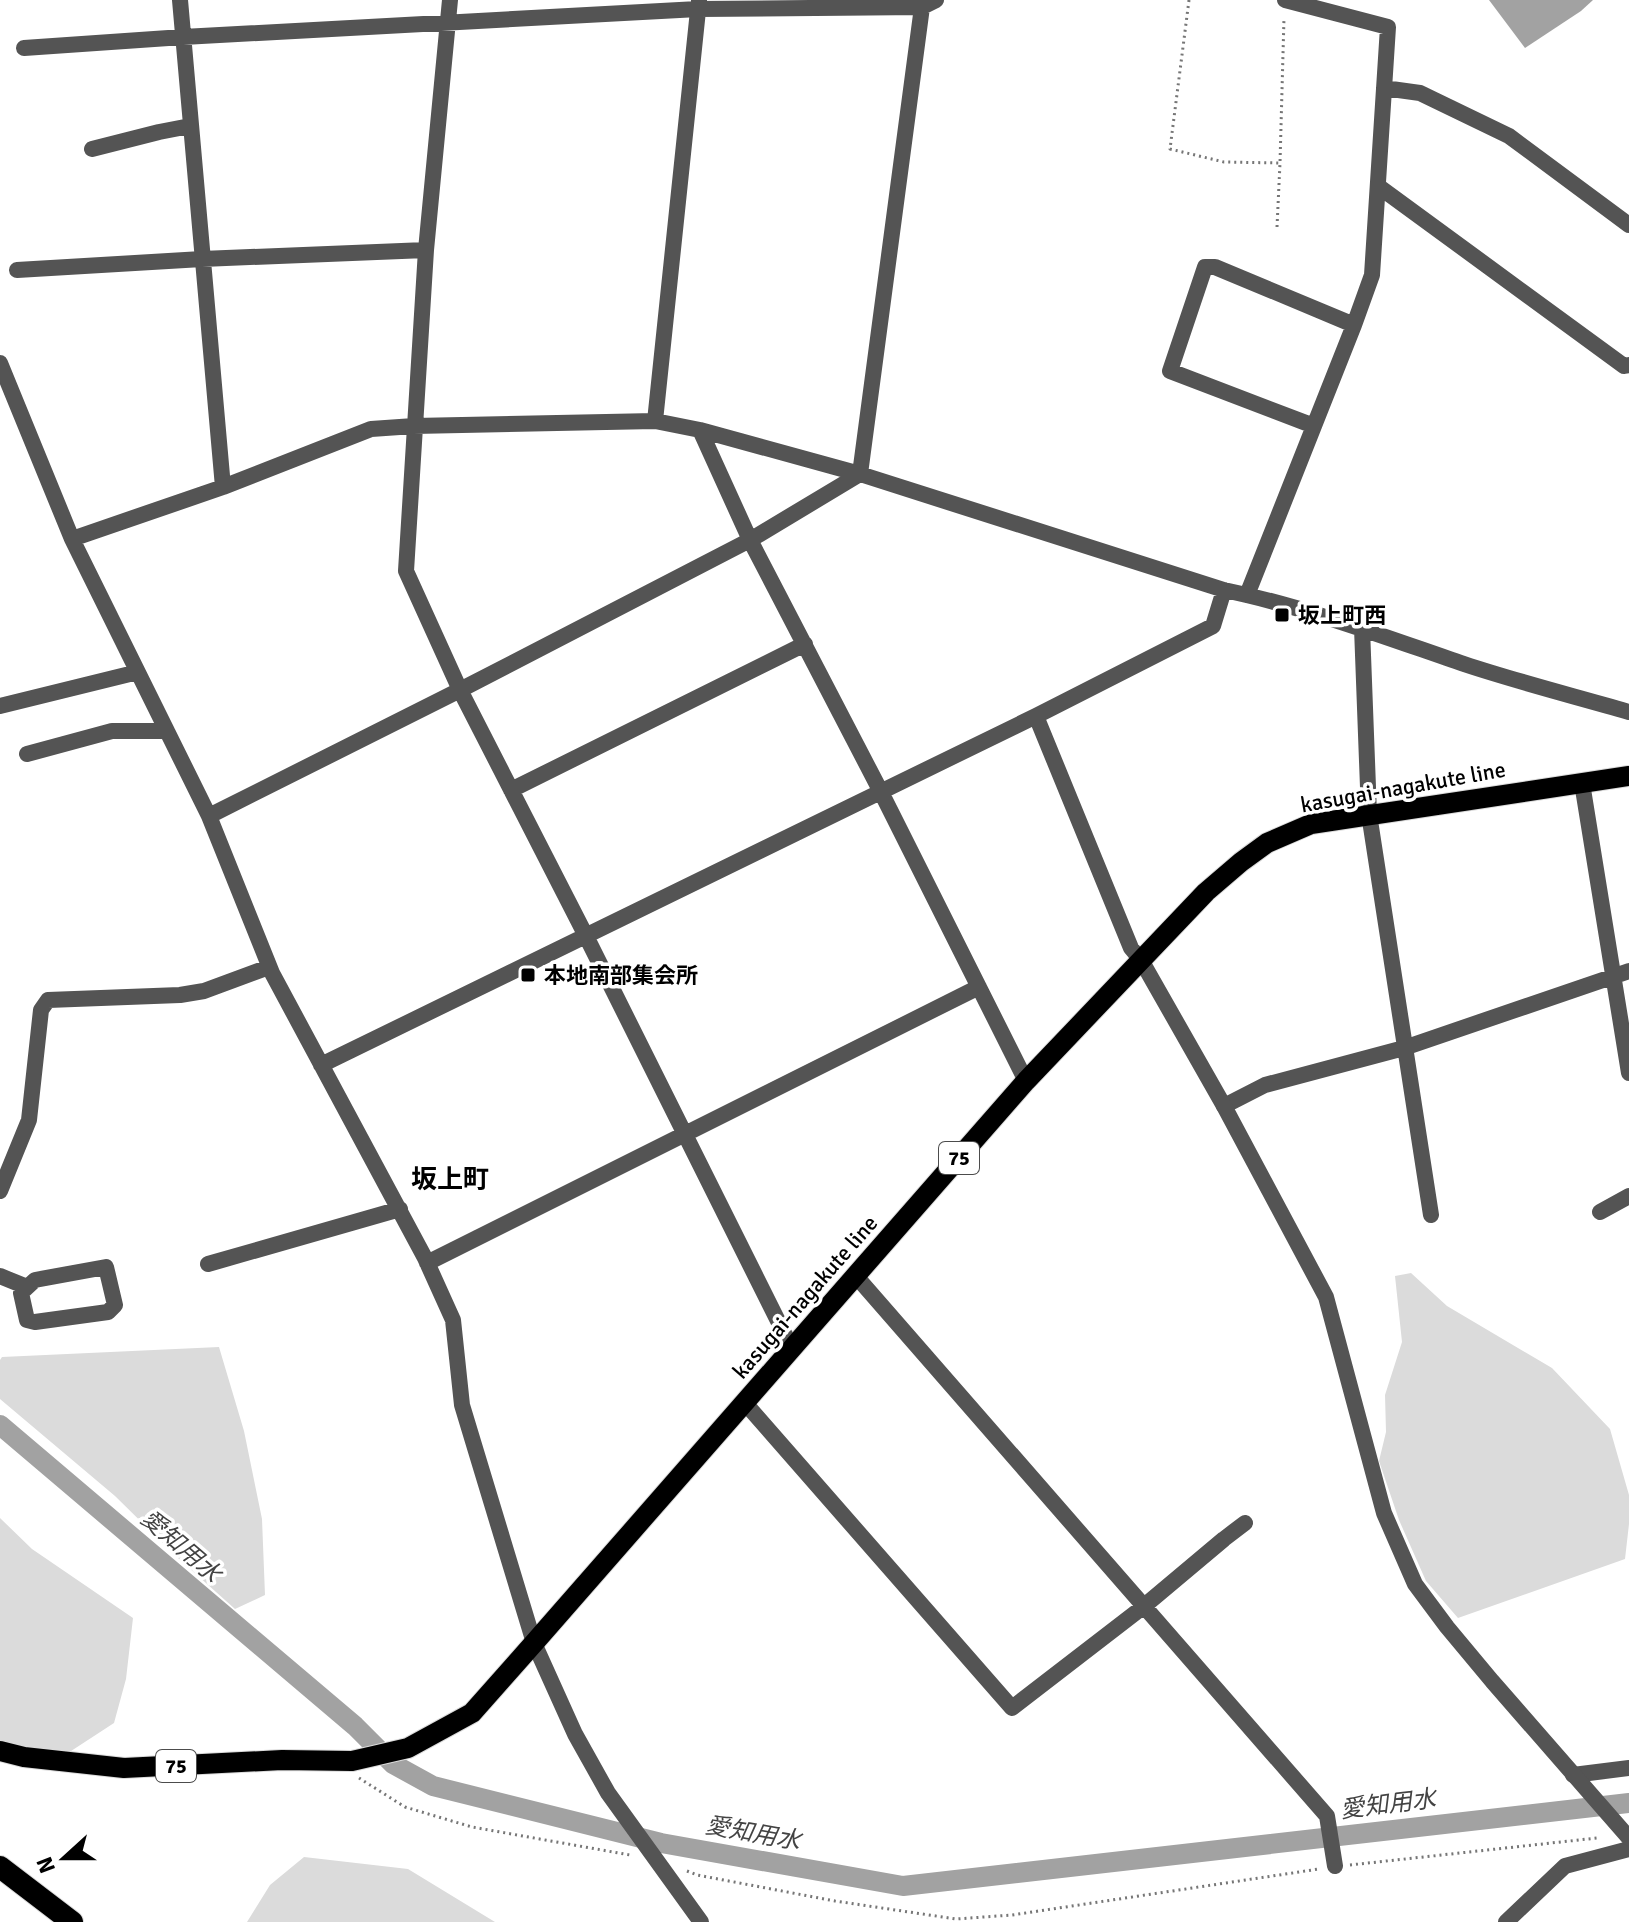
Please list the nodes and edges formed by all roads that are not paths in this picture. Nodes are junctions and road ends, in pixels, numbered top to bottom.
1 (180, 0) edge
2 (450, 0) edge
3 (929, 4) edge
4 (698, 5) edge
5 (1284, 7) edge
6 (446, 24) junction
7 (183, 37) junction
8 (24, 48) dead end
9 (1384, 88) junction
10 (190, 126) junction
11 (92, 149) dead end
12 (1378, 186) junction
13 (1629, 225) edge
14 (426, 250) junction
15 (202, 259) junction
16 (17, 270) dead end
17 (1354, 325) junction
18 (0, 363) edge
19 (1629, 365) edge
20 (655, 421) junction
21 (414, 426) junction
22 (1314, 426) junction
23 (700, 430) junction
24 (860, 474) junction
25 (223, 487) junction
26 (72, 539) junction
27 (750, 540) junction
28 (1224, 590) junction
29 (1247, 595) junction
30 (1362, 628) junction
31 (805, 644) junction
32 (138, 672) junction
33 (460, 690) junction
34 (0, 706) edge
35 (1629, 712) edge
36 (1036, 716) junction
37 (167, 731) junction
38 (27, 754) dead end
39 (1629, 776) edge
40 (1582, 783) junction
41 (511, 790) junction
42 (881, 792) junction
43 (1369, 814) junction
44 (209, 816) junction
45 (586, 936) junction
46 (1141, 960) junction
47 (269, 967) junction
48 (1621, 974) edge
49 (979, 987) junction
50 (1404, 1048) junction
51 (321, 1065) junction
52 (1629, 1073) edge
53 (1026, 1081) junction
54 (1224, 1106) junction
55 (685, 1136) junction
56 (0, 1191) edge
57 (1629, 1196) edge
58 (400, 1209) junction
59 (1600, 1212) dead end
60 (1431, 1215) dead end
61 (427, 1263) junction
62 (208, 1264) dead end
63 (855, 1275) junction
64 (0, 1276) edge
65 (27, 1287) junction
66 (792, 1349) junction
67 (745, 1403) junction
68 (1245, 1523) dead end
69 (1143, 1607) junction
70 (534, 1643) junction
71 (0, 1751) edge
72 (1629, 1768) edge
73 (1578, 1781) junction
74 (1625, 1837) edge
75 (1335, 1866) road end
76 (0, 1867) edge
77 (72, 1922) edge
78 (701, 1922) edge
79 (1506, 1922) edge

1 - 7 street
2 - 6 street
3 - 4 street
3 - 24 street
4 - 6 street
4 - 20 street
5 - 9 street
6 - 7 street
6 - 14 street
7 - 8 street
7 - 10 street
9 - 12 street
9 - 13 street
10 - 11 street
10 - 15 street
12 - 17 street
12 - 19 street
14 - 15 street
14 - 21 street
15 - 16 street
15 - 25 street
17 - 22 street
17 - 22 street
18 - 26 street
20 - 21 street
20 - 23 street
21 - 25 street
21 - 33 street
22 - 29 street
23 - 24 street
23 - 27 street
24 - 27 street
24 - 28 street
25 - 26 street
26 - 32 street
27 - 31 street
27 - 33 street
28 - 29 street
28 - 36 street
29 - 30 street
30 - 35 street
30 - 43 street
31 - 41 street
31 - 42 street
32 - 34 street
32 - 37 street
33 - 41 street
33 - 44 street
36 - 42 street
36 - 46 street
37 - 38 street
37 - 44 street
39 - 40 main road, kasugai-nagakute line / 75
40 - 43 main road, kasugai-nagakute line / 75
40 - 48 street
41 - 45 street
42 - 45 street
42 - 49 street
43 - 46 main road, kasugai-nagakute line / 75
43 - 50 street
44 - 47 street
45 - 51 street
45 - 55 street
46 - 53 main road, kasugai-nagakute line / 75
46 - 54 street
47 - 51 street
47 - 56 street
48 - 50 street
48 - 52 street
49 - 53 street
49 - 55 street
50 - 54 street
50 - 60 street
51 - 58 street
53 - 63 main road, kasugai-nagakute line / 75
54 - 73 street
55 - 61 street
55 - 66 street
57 - 59 street
58 - 61 street
58 - 62 street
61 - 70 street
63 - 66 main road, kasugai-nagakute line / 75
63 - 69 street
64 - 65 street
65 - 65 street
66 - 67 main road, kasugai-nagakute line / 75
67 - 69 street
67 - 70 main road, kasugai-nagakute line / 75
68 - 69 street
69 - 75 street
70 - 71 main road, kasugai-nagakute line / 75
70 - 78 street
72 - 73 street
73 - 74 street
74 - 79 street
76 - 77 highway

